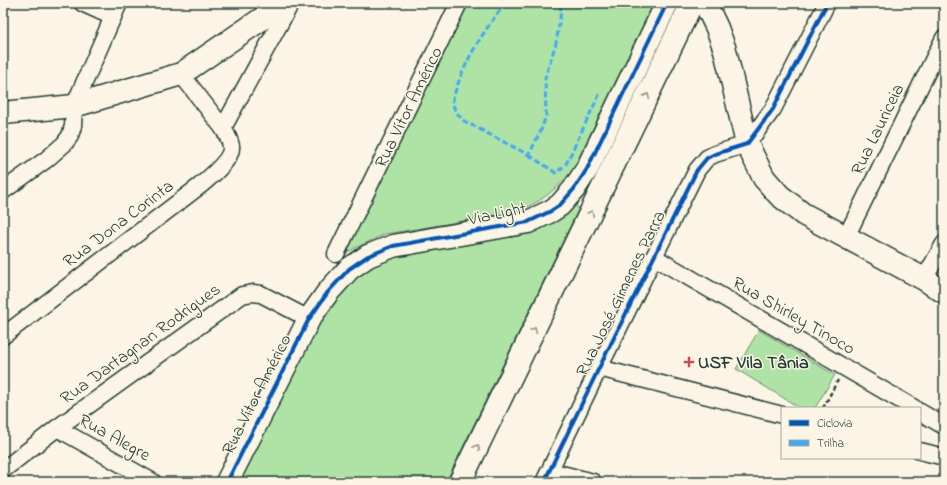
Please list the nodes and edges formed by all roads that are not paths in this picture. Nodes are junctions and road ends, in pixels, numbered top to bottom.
1 (82, 3) edge
2 (285, 3) edge
3 (291, 3) edge
4 (459, 3) edge
5 (667, 3) edge
6 (692, 3) edge
7 (705, 3) edge
8 (827, 3) edge
9 (116, 10) edge
10 (944, 38) edge
11 (181, 74) junction
12 (74, 106) junction
13 (3, 113) edge
14 (223, 128) junction
15 (747, 144) junction
16 (3, 191) edge
17 (846, 237) junction
18 (944, 244) edge
19 (336, 254) dead end
20 (654, 257) junction
21 (924, 279) junction
22 (944, 292) edge
23 (310, 319) junction
24 (3, 336) edge
25 (599, 368) junction
26 (912, 407) edge
27 (921, 413) edge
28 (781, 415) edge
29 (944, 426) edge
30 (56, 428) junction
31 (921, 451) edge
32 (944, 457) edge
33 (3, 470) edge
34 (547, 477) edge
35 (153, 482) edge
36 (227, 482) edge
37 (460, 482) edge
38 (593, 482) edge

1 - 9 street
2 - 11 street
3 - 14 street
4 - 19 street, Rua Vítor Américo
5 - 23 street, Via Light
37 -> 6 street
7 - 15 street
8 - 15 street
9 - 12 street
10 - 17 street, Rua Lauriceia
11 - 12 street
11 - 14 street, Rua Dona Corinta
12 - 13 street
12 - 16 street
14 - 24 street, Rua Dona Corinta
15 - 17 street
15 - 20 street, Rua José Gimenes Parra
17 - 21 street
18 - 21 street
20 - 25 street, Rua José Gimenes Parra
20 - 26 street, Rua Shirley Tinoco
21 - 22 street
23 - 30 street, Rua Dartagnan Rodrigues
23 - 36 street, Rua Vítor Américo
25 - 28 street
25 - 34 street, Rua José Gimenes Parra
27 - 29 street
30 - 33 street, Rua Dartagnan Rodrigues
30 - 35 street, Rua Alegre
31 - 32 street
34 - 38 street

